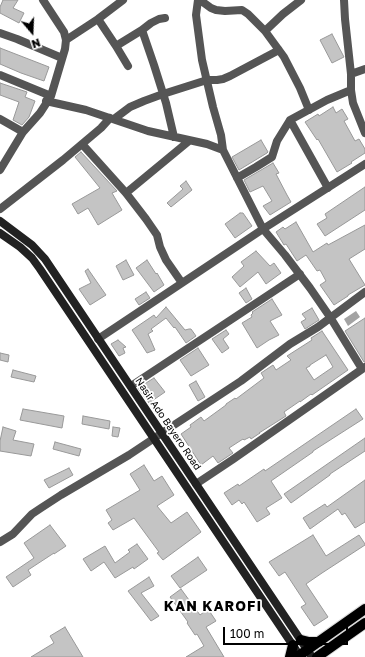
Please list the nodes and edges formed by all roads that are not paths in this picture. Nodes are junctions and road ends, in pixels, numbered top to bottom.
1 (43, 0) edge
2 (123, 0) edge
3 (199, 0) edge
4 (301, 0) edge
5 (344, 0) edge
6 (164, 18) dead end
7 (98, 19) junction
8 (142, 30) junction
9 (265, 31) junction
10 (0, 33) edge
11 (66, 40) junction
12 (116, 46) junction
13 (279, 50) junction
14 (62, 58) junction
15 (128, 66) dead end
16 (365, 69) edge
17 (351, 74) junction
18 (0, 75) edge
19 (206, 80) junction
20 (351, 90) junction
21 (163, 94) junction
22 (49, 98) junction
23 (309, 110) junction
24 (0, 119) edge
25 (112, 119) junction
26 (290, 120) junction
27 (23, 132) junction
28 (365, 133) edge
29 (174, 137) junction
30 (189, 141) junction
31 (82, 144) junction
32 (223, 150) junction
33 (365, 164) edge
34 (0, 170) edge
35 (237, 178) junction
36 (328, 188) junction
37 (126, 193) junction
38 (0, 209) edge
39 (0, 221) edge
40 (263, 229) junction
41 (0, 232) edge
42 (300, 274) junction
43 (182, 283) junction
44 (365, 292) edge
45 (330, 317) junction
46 (98, 339) junction
47 (363, 368) edge
48 (131, 386) junction
49 (162, 433) junction
50 (154, 438) junction
51 (196, 484) junction
52 (0, 542) edge
53 (365, 609) edge
54 (365, 622) edge
55 (319, 642) junction
56 (297, 643) junction
57 (301, 656) edge
58 (317, 657) edge

1 - 11 street
2 - 7 street
3 - 9 street
3 - 19 street
4 - 9 street
5 - 17 street
6 - 8 street
7 - 11 street
7 - 12 street
8 - 12 street
8 - 21 street
9 - 13 street
10 - 14 street
11 - 14 street
12 - 15 street
13 - 19 street
13 - 23 street
14 - 22 street
16 - 17 street
17 - 20 street
18 - 22 street
19 - 21 street
19 - 32 street
20 - 23 street
20 - 28 street
21 - 25 street
21 - 29 street
22 - 25 street
22 - 27 street
23 - 26 street
24 - 27 street
25 - 29 street
25 - 31 street
26 - 35 street
26 - 36 street
27 - 34 street
29 - 30 street
30 - 32 street
30 - 37 street
31 - 37 street
31 - 38 street
32 - 35 street
33 - 36 street
35 - 40 street
36 - 40 street
37 - 43 street
39 - 46 street, Nasir Ado Bayero Road
40 - 42 street
40 - 43 street
41 - 50 street
42 - 45 street
42 - 48 street
43 - 46 street
44 - 45 street
45 - 47 street
45 - 49 street
46 - 48 street, Nasir Ado Bayero Road
47 - 51 street
48 - 49 street, Nasir Ado Bayero Road
49 - 50 street
49 - 51 street, Nasir Ado Bayero Road
50 - 52 street
50 - 56 street
51 - 56 street, Nasir Ado Bayero Road
53 - 55 main road
54 - 58 main road
55 - 56 main road
55 - 57 main road
56 - 57 main road
56 - 57 street, Nasir Ado Bayero Road

